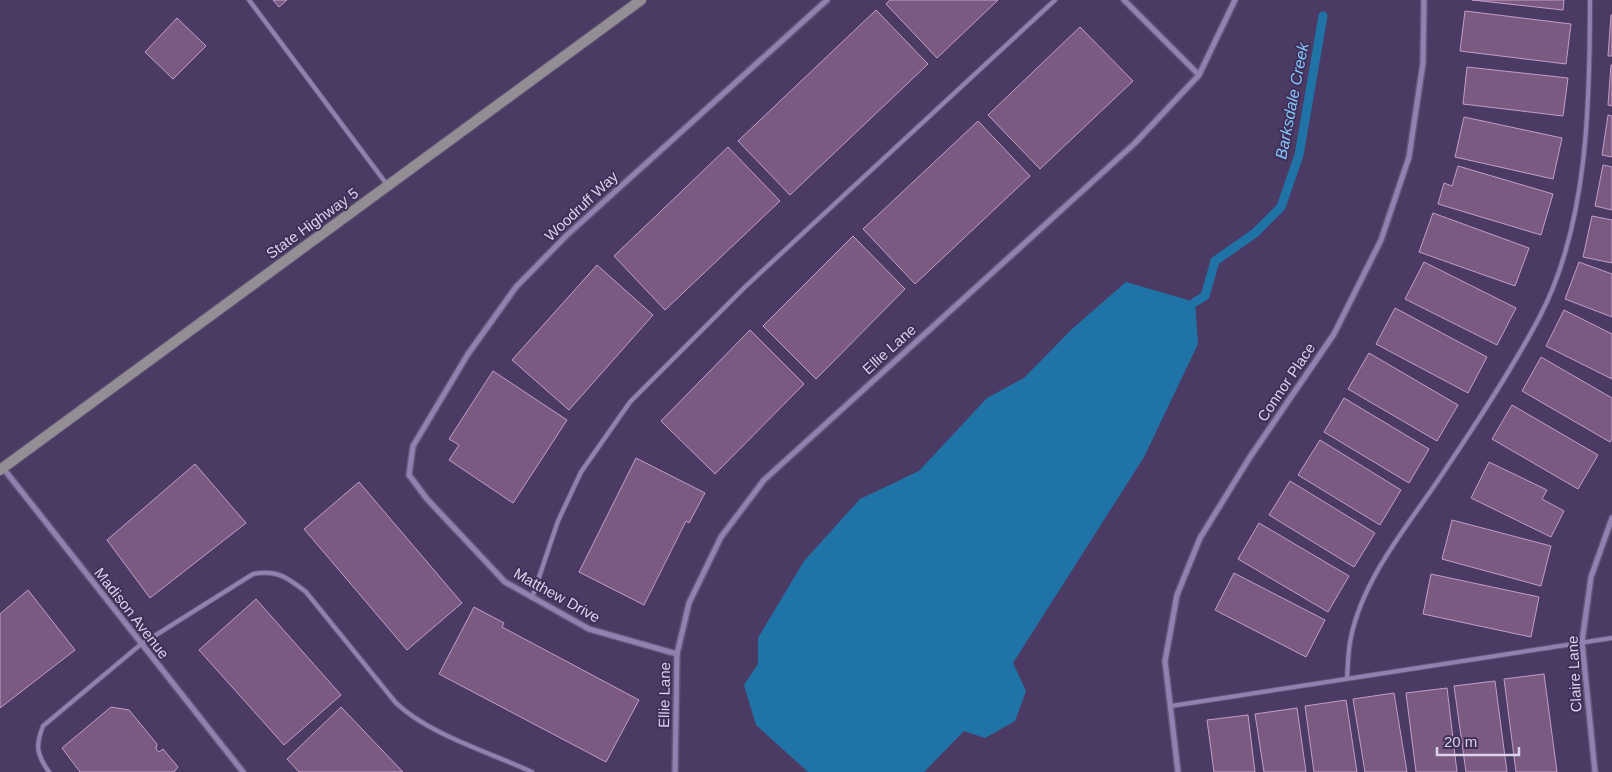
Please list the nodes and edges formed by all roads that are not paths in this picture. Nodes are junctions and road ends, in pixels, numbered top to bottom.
1 (249, 0) edge
2 (641, 0) edge
3 (827, 0) edge
4 (1055, 0) edge
5 (1124, 0) edge
6 (1235, 0) edge
7 (1424, 0) edge
8 (1590, 0) edge
9 (1199, 75) junction
10 (388, 186) junction
11 (1, 469) edge
12 (409, 475) joint
13 (1612, 518) edge
14 (532, 598) junction
15 (1612, 638) edge
16 (1582, 642) junction
17 (140, 645) junction
18 (677, 654) junction
19 (1346, 678) junction
20 (1171, 706) junction
21 (49, 772) edge
22 (243, 772) edge
23 (532, 772) edge
24 (675, 772) edge
25 (1178, 772) edge
26 (1595, 772) edge

1 - 10 lane
2 - 10 main road, State Highway 5
3 - 12 street, Woodruff Way
4 - 14 lane
5 - 9 street
6 - 9 street, Ellie Lane
7 - 20 street, Connor Place
8 - 19 lane
9 - 18 street, Ellie Lane
10 - 11 main road, State Highway 5
11 - 17 street, Madison Avenue
12 - 14 street, Matthew Drive
13 - 16 street, Claire Lane
14 - 18 street, Matthew Drive
15 - 16 lane
16 - 19 lane
16 - 26 street, Claire Lane
17 - 21 lane
17 - 22 street, Madison Avenue
17 - 23 lane
18 - 24 street, Ellie Lane
19 - 20 lane
20 - 25 street, Connor Place

